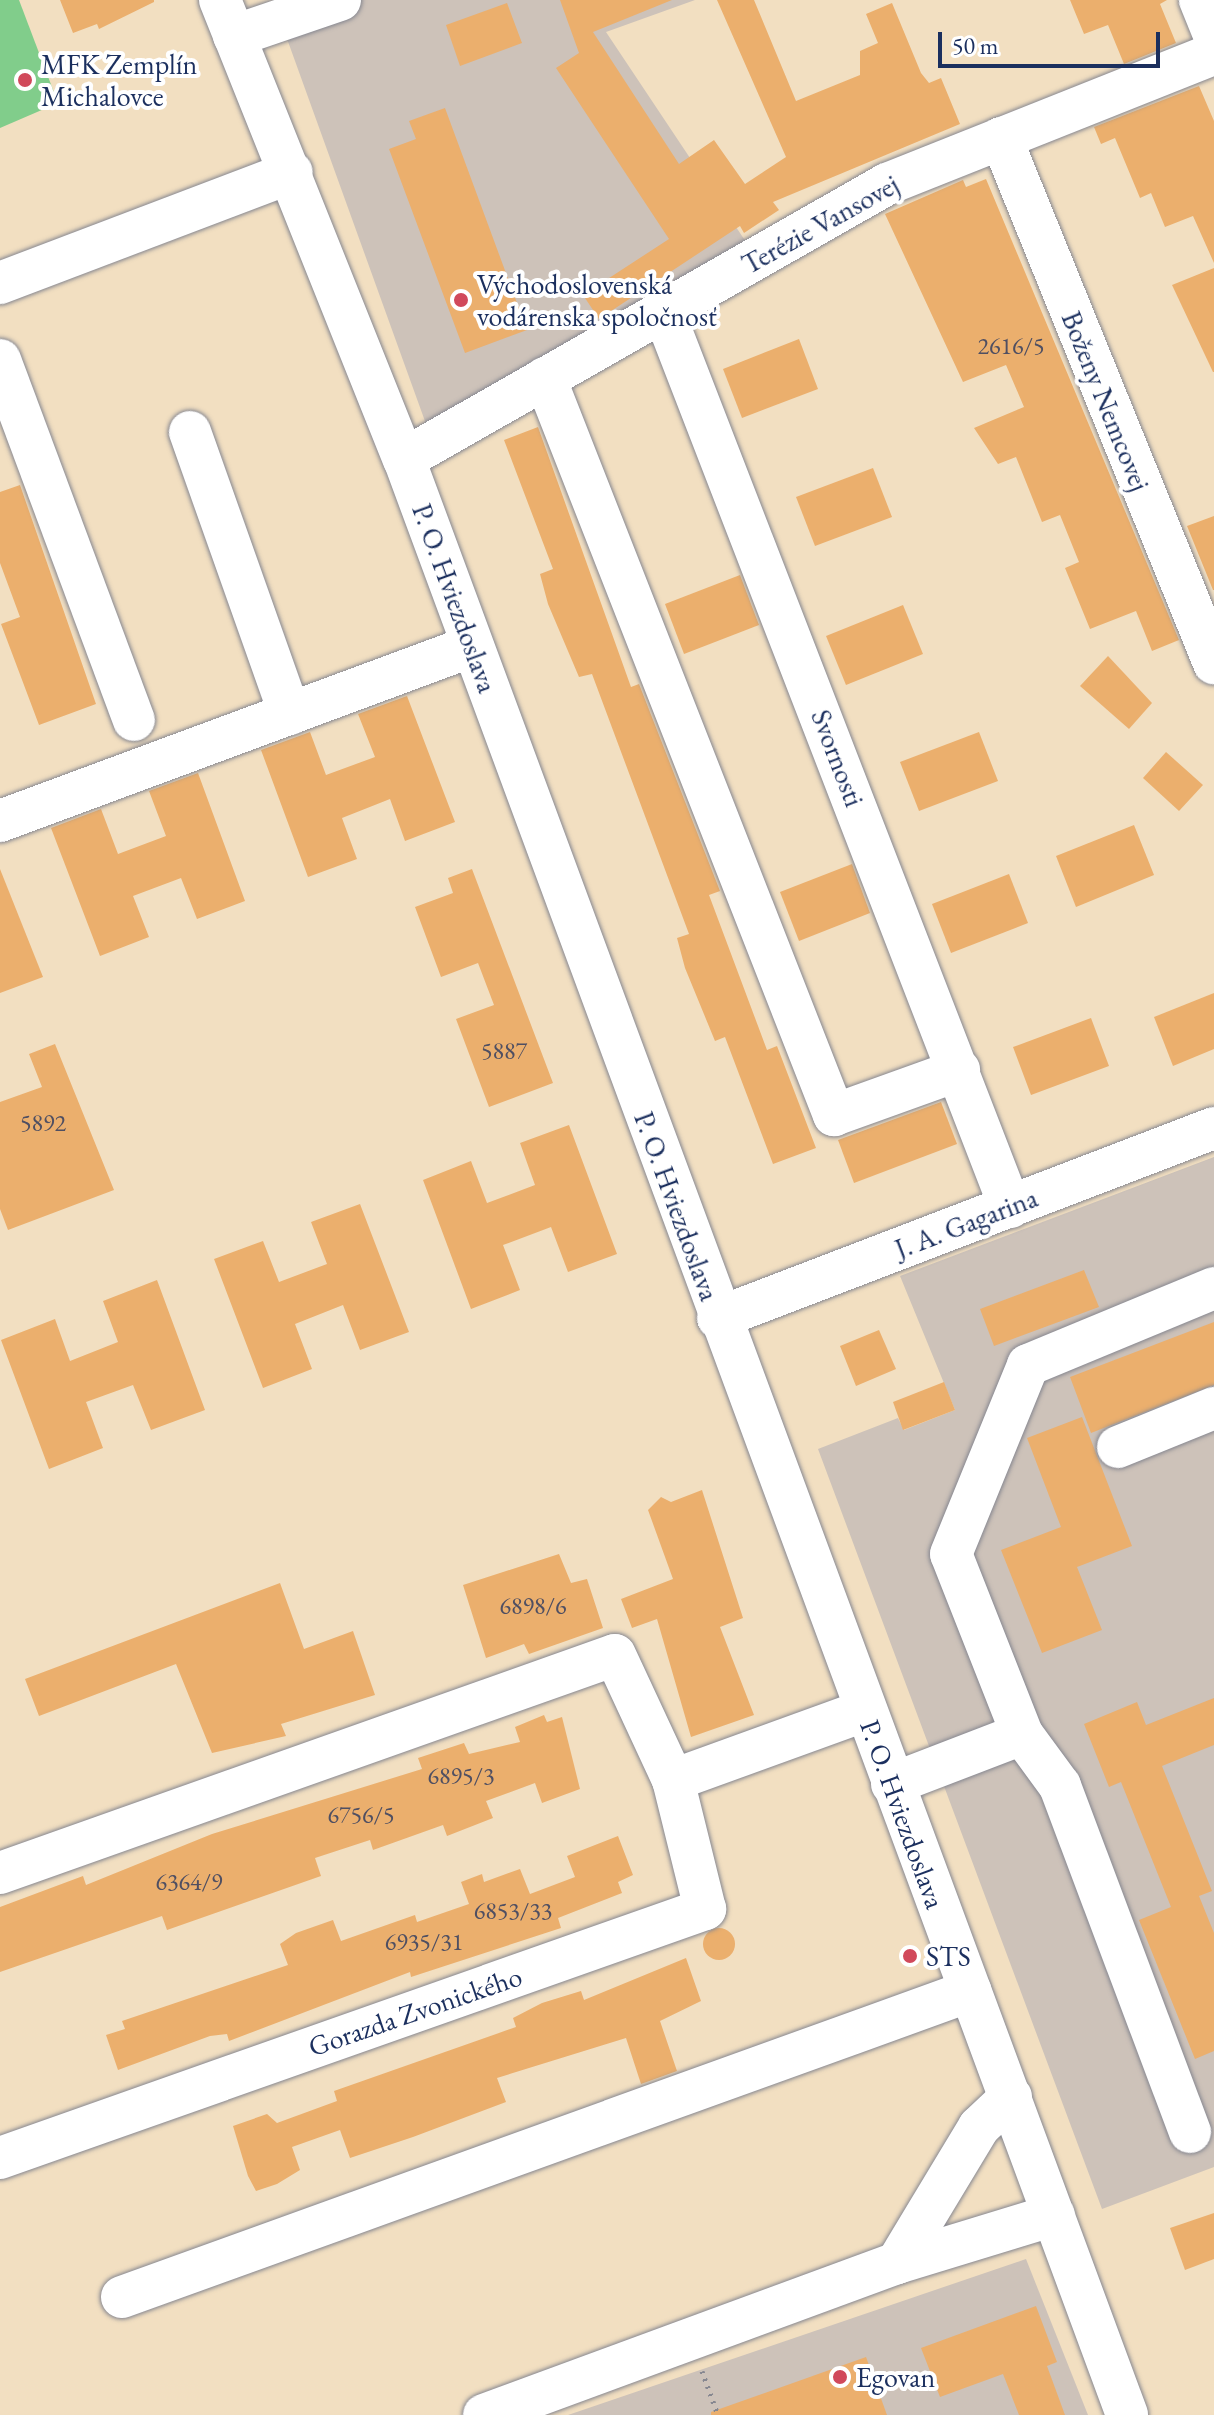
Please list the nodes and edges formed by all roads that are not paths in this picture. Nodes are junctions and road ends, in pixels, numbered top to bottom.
1 (340, 0) edge
2 (1200, 0) edge
3 (227, 18) edge
4 (1214, 34) edge
5 (1214, 54) edge
6 (1001, 138) junction
7 (292, 172) junction
8 (0, 283) edge
9 (663, 310) junction
10 (0, 360) edge
11 (545, 378) junction
12 (190, 432) dead end
13 (404, 459) junction
14 (472, 646) junction
15 (1213, 663) edge
16 (290, 714) junction
17 (134, 720) dead end
18 (0, 821) edge
19 (959, 1070) junction
20 (1214, 1128) edge
21 (1010, 1207) junction
22 (1214, 1288) edge
23 (718, 1318) junction
24 (1214, 1408) edge
25 (1118, 1447) dead end
26 (864, 1711) junction
27 (1022, 1734) junction
28 (673, 1780) junction
29 (892, 1784) junction
30 (0, 1873) edge
31 (970, 1991) junction
32 (1011, 2097) junction
33 (1190, 2132) dead end
34 (0, 2158) edge
35 (1054, 2215) junction
36 (897, 2263) junction
37 (122, 2297) dead end
38 (484, 2415) edge
39 (1127, 2415) edge

1 - 3 street
2 - 4 street
3 - 7 street, P. O. Hviezdoslava
5 - 6 street, Terézie Vansovej
6 - 9 street, Terézie Vansovej
6 - 15 street, Boženy Nemcovej
7 - 8 street
7 - 13 street, P. O. Hviezdoslava
9 - 11 street, Terézie Vansovej
9 - 19 street, Svornosti
10 - 17 street
11 - 13 street, Terézie Vansovej
11 - 19 street
12 - 16 street
13 - 14 street, P. O. Hviezdoslava
14 - 16 street
14 - 23 street, P. O. Hviezdoslava
16 - 18 street
19 - 21 street, Svornosti
20 - 21 street, J. A. Gagarina
21 - 23 street, J. A. Gagarina
22 - 27 street
23 - 26 street, P. O. Hviezdoslava
24 - 25 street
26 - 28 street
26 - 29 street, P. O. Hviezdoslava
27 - 29 street
27 - 33 street
28 - 30 street, Gorazda Zvonického
28 - 34 street, Gorazda Zvonického
29 - 31 street, P. O. Hviezdoslava
31 - 32 street, P. O. Hviezdoslava
31 - 37 street
32 - 35 street, P. O. Hviezdoslava
32 - 36 street
35 - 36 street
35 - 39 street, P. O. Hviezdoslava
36 - 38 street

